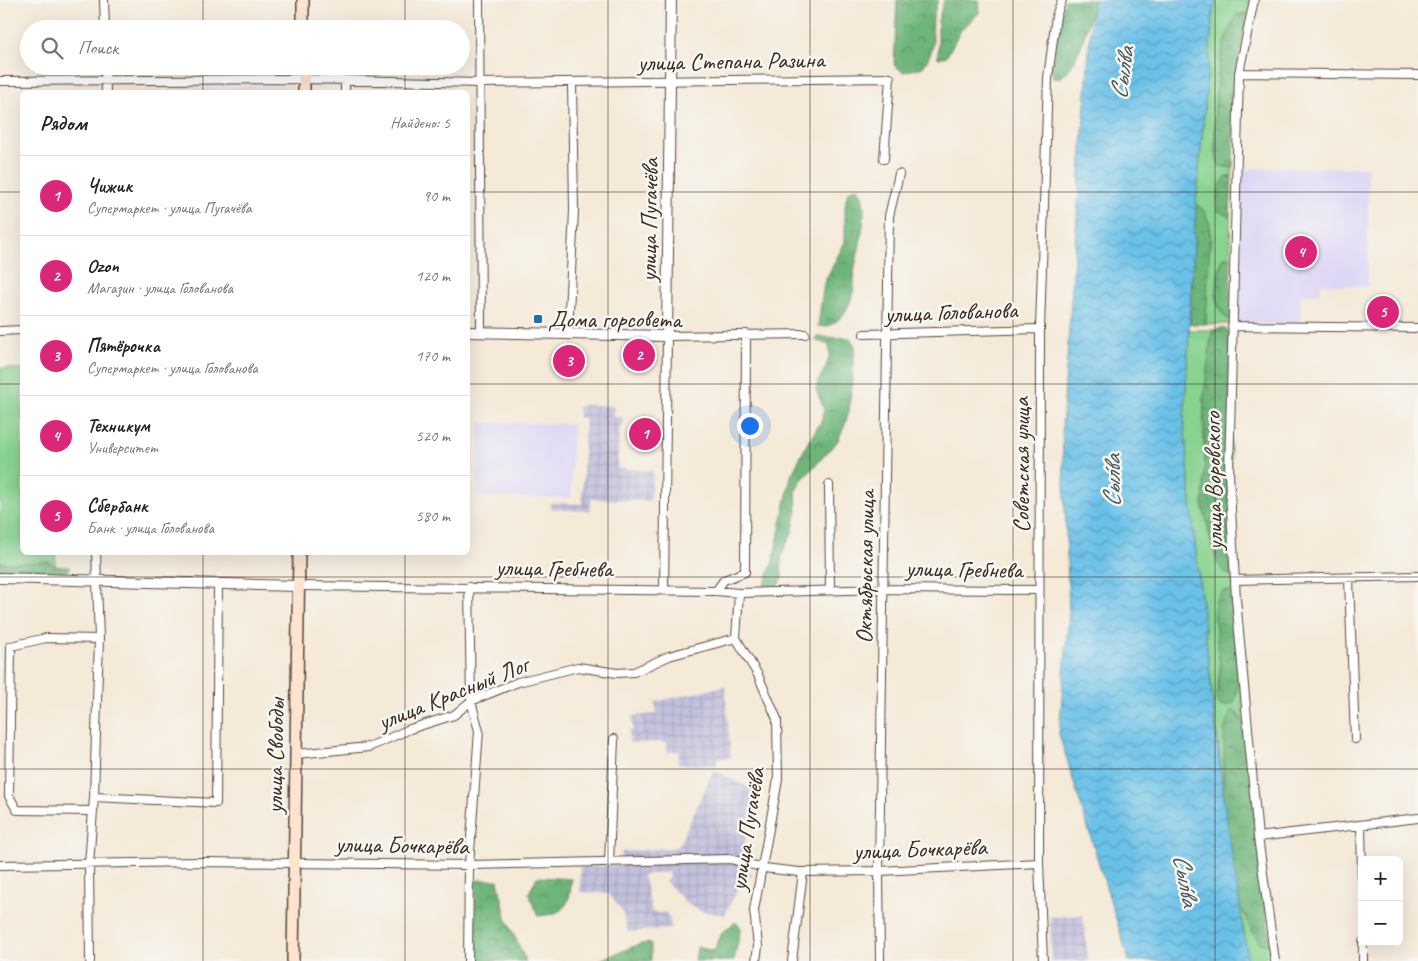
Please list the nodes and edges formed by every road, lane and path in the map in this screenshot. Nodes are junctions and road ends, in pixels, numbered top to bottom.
1 (104, 0) edge
2 (303, 0) edge
3 (479, 0) edge
4 (671, 0) edge
5 (1062, 0) edge
6 (1254, 0) edge
7 (105, 20) edge
8 (303, 20) edge
9 (1239, 73) junction
10 (106, 75) edge
11 (304, 75) edge
12 (1418, 75) edge
13 (304, 79) junction
14 (106, 80) junction
15 (345, 80) junction
16 (0, 81) edge
17 (671, 81) junction
18 (572, 82) junction
19 (481, 83) junction
20 (106, 90) edge
21 (304, 90) edge
22 (345, 90) edge
23 (884, 159) dead end
24 (900, 174) dead end
25 (1232, 326) junction
26 (1418, 328) edge
27 (1040, 329) junction
28 (20, 330) edge
29 (0, 331) edge
30 (470, 332) edge
31 (481, 332) junction
32 (568, 333) junction
33 (746, 334) junction
34 (804, 334) dead end
35 (864, 334) dead end
36 (886, 334) junction
37 (667, 336) junction
38 (829, 485) dead end
39 (96, 555) edge
40 (299, 555) edge
41 (1418, 576) edge
42 (0, 578) edge
43 (1349, 579) junction
44 (95, 580) junction
45 (1235, 580) junction
46 (218, 584) junction
47 (298, 586) junction
48 (469, 587) junction
49 (884, 589) junction
50 (664, 590) junction
51 (830, 590) junction
52 (1039, 590) junction
53 (716, 591) junction
54 (739, 593) junction
55 (736, 638) junction
56 (99, 639) junction
57 (471, 701) junction
58 (614, 739) dead end
59 (1355, 739) dead end
60 (296, 754) junction
61 (94, 797) junction
62 (93, 811) junction
63 (1418, 818) edge
64 (1361, 826) junction
65 (1258, 837) junction
66 (1362, 856) edge
67 (295, 863) junction
68 (609, 863) junction
69 (1039, 863) junction
70 (89, 864) junction
71 (0, 865) edge
72 (469, 865) junction
73 (764, 868) junction
74 (879, 871) junction
75 (803, 872) junction
76 (1363, 946) edge
77 (90, 961) edge
78 (293, 961) edge
79 (468, 961) edge
80 (756, 961) edge
81 (792, 961) edge
82 (880, 961) edge
83 (1043, 961) edge
84 (1275, 961) edge
85 (1363, 961) edge

1 - 7 street
2 - 8 main road
3 - 19 street
4 - 17 street, улица Пугачёва
5 - 27 street, Советская улица
6 - 9 street, улица Воровского
9 - 12 street
9 - 25 street, улица Воровского
10 - 14 street
11 - 13 main road
13 - 14 street, улица Степана Разина
13 - 15 street, улица Степана Разина
13 - 21 main road
14 - 16 street, улица Степана Разина
14 - 20 street
15 - 19 street, улица Степана Разина
15 - 22 street
17 - 18 street, улица Степана Разина
17 - 23 street, улица Степана Разина
17 - 37 street, улица Пугачёва
18 - 19 street, улица Степана Разина
18 - 32 street
19 - 31 street
24 - 36 street, Октябрьская улица
25 - 26 street
25 - 45 street, улица Воровского
27 - 36 street, улица Голованова
27 - 52 street, Советская улица
28 - 29 street
30 - 31 street
31 - 32 street
32 - 37 street
33 - 34 street
33 - 37 street
33 - 53 street
35 - 36 street, улица Голованова
36 - 49 street, Октябрьская улица
37 - 50 street, улица Пугачёва
38 - 51 street
39 - 44 street
40 - 47 main road, улица Свободы
41 - 43 street
42 - 44 street, улица Гребнева
43 - 45 street
43 - 59 street
44 - 46 street, улица Гребнева
44 - 56 street
45 - 65 street, улица Воровского
46 - 47 street, улица Гребнева
46 - 61 street
47 - 48 street, улица Гребнева
47 - 60 main road, улица Свободы
48 - 50 street, улица Гребнева
48 - 57 street
49 - 51 street, улица Гребнева
49 - 52 street, улица Гребнева
49 - 74 street, Октябрьская улица
50 - 53 street, улица Гребнева
51 - 54 street, улица Гребнева
52 - 69 street, Советская улица
53 - 54 street, улица Гребнева
54 - 55 street
55 - 57 street, улица Красный Лог
55 - 73 street, улица Пугачёва
56 - 61 street
56 - 62 street
57 - 60 street, улица Красный Лог
57 - 72 street
58 - 68 street
60 - 67 main road, улица Свободы
61 - 62 street
62 - 70 street
63 - 64 street
64 - 65 street
64 - 66 street
65 - 84 street, улица Воровского
67 - 70 street, улица Бочкарёва
67 - 72 street, улица Бочкарёва
67 - 78 main road, улица Свободы
68 - 72 street, улица Бочкарёва
68 - 73 street, улица Бочкарёва
69 - 74 street, улица Бочкарёва
69 - 83 street, Советская улица
70 - 71 street, улица Бочкарёва
70 - 77 street
72 - 79 street
73 - 75 street, улица Бочкарёва
73 - 80 street, улица Пугачёва
74 - 75 street, улица Бочкарёва
74 - 82 street, Октябрьская улица
75 - 81 street
76 - 85 street

